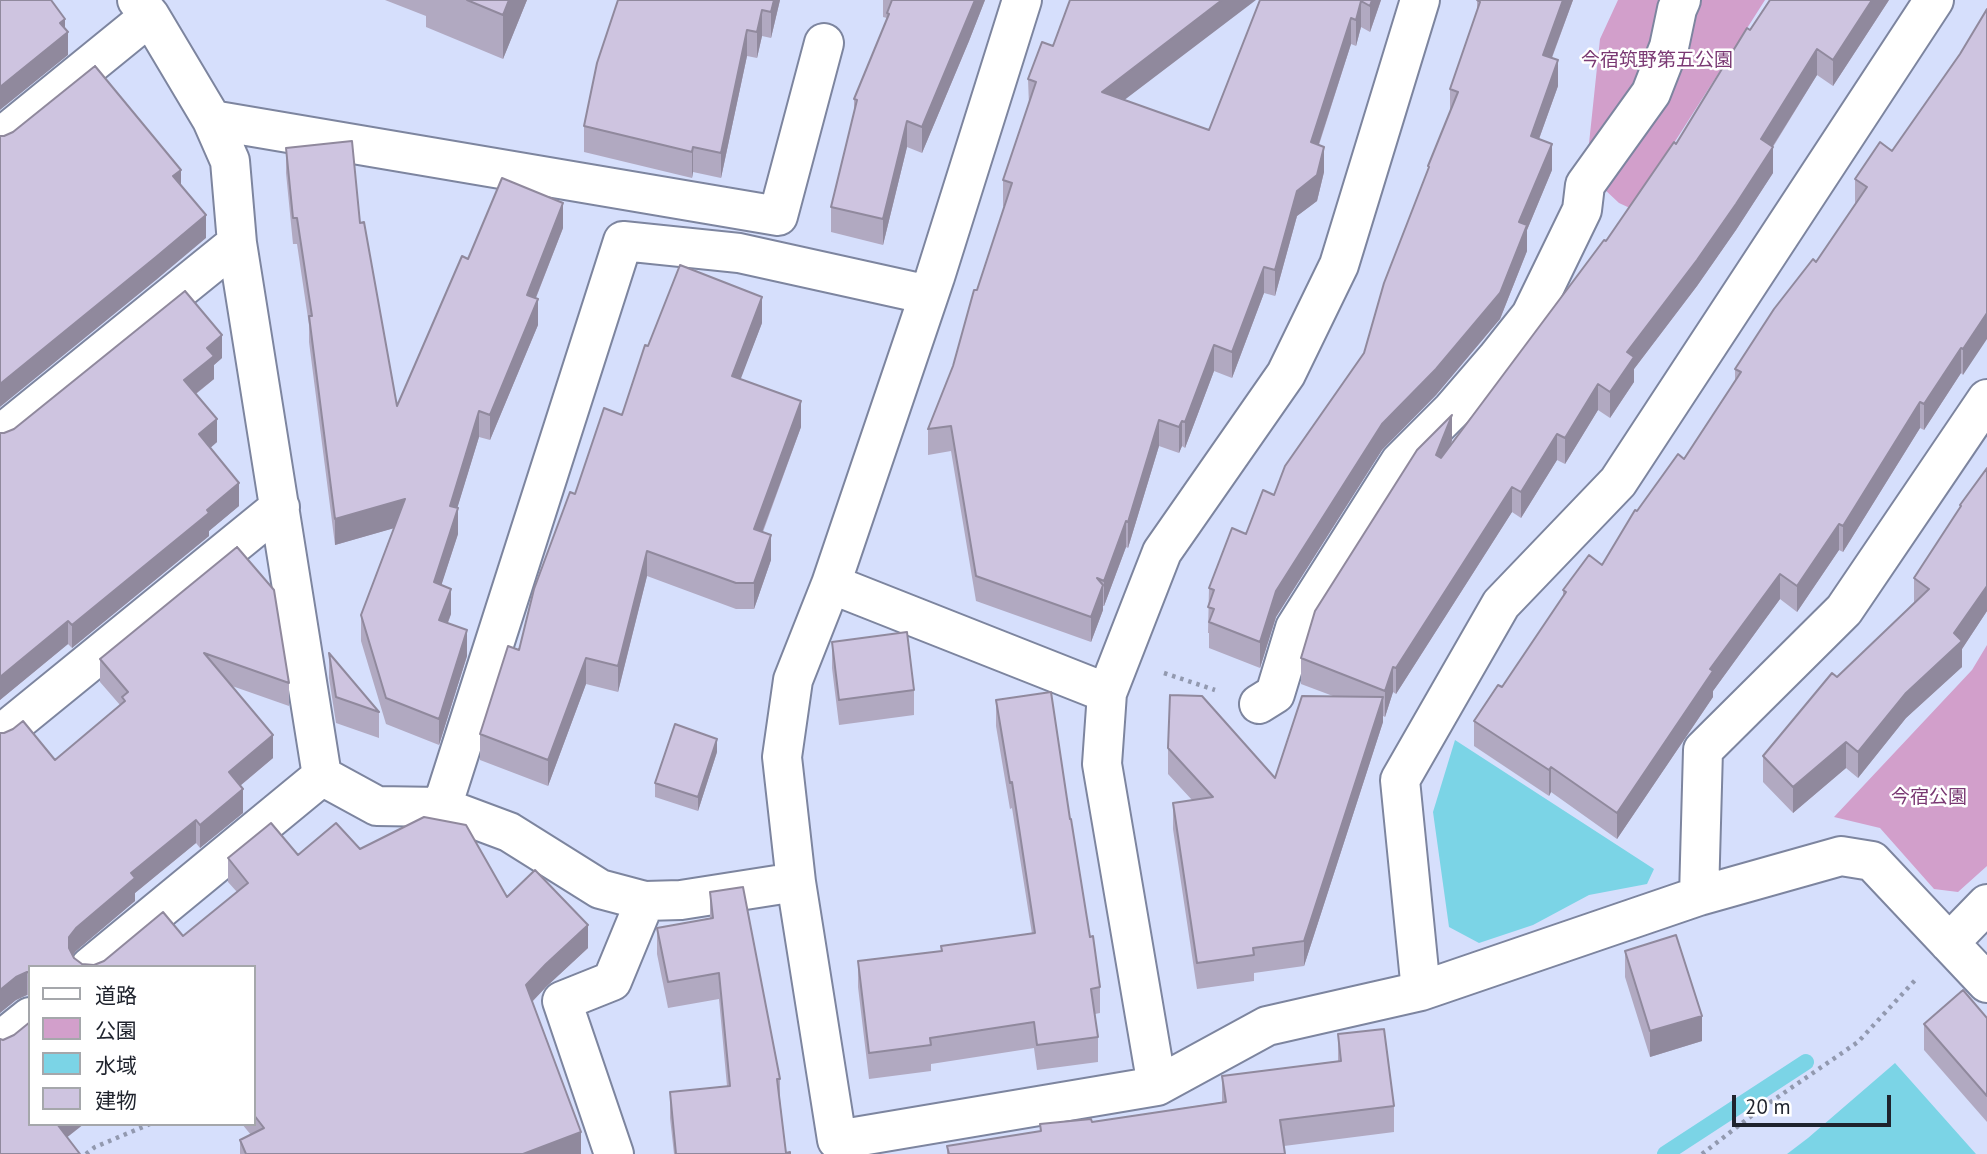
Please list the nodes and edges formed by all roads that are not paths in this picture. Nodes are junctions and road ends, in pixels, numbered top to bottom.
1 (1022, 0) edge
2 (1420, 0) edge
3 (1681, 0) edge
4 (1934, 0) edge
5 (144, 8) edge
6 (824, 43) dead end
7 (212, 120) junction
8 (0, 138) edge
9 (237, 243) junction
10 (929, 295) junction
11 (1987, 400) edge
12 (0, 435) edge
13 (280, 507) junction
14 (831, 584) junction
15 (1107, 693) junction
16 (1259, 704) dead end
17 (0, 735) edge
18 (322, 776) junction
19 (442, 807) junction
20 (796, 882) junction
21 (1699, 896) junction
22 (645, 901) junction
23 (1987, 904) edge
24 (1949, 943) junction
25 (92, 965) edge
26 (1987, 983) edge
27 (1421, 992) junction
28 (28, 1019) edge
29 (0, 1041) edge
30 (1157, 1086) junction
31 (614, 1154) edge

1 - 10 street
2 - 15 street
3 - 16 street
4 - 27 street
5 - 7 street
5 - 8 street
6 - 7 street
7 - 9 street
9 - 12 street
9 - 13 street
10 - 14 street
10 - 19 street
11 - 21 street
13 - 17 street
13 - 18 street
14 - 15 street
14 - 20 street
15 - 30 street
18 - 19 street
18 - 25 street
19 - 22 street
20 - 22 street
20 - 30 street
21 - 24 street
21 - 27 street
22 - 31 street
23 - 24 street
24 - 26 street
27 - 30 street
28 - 29 street

